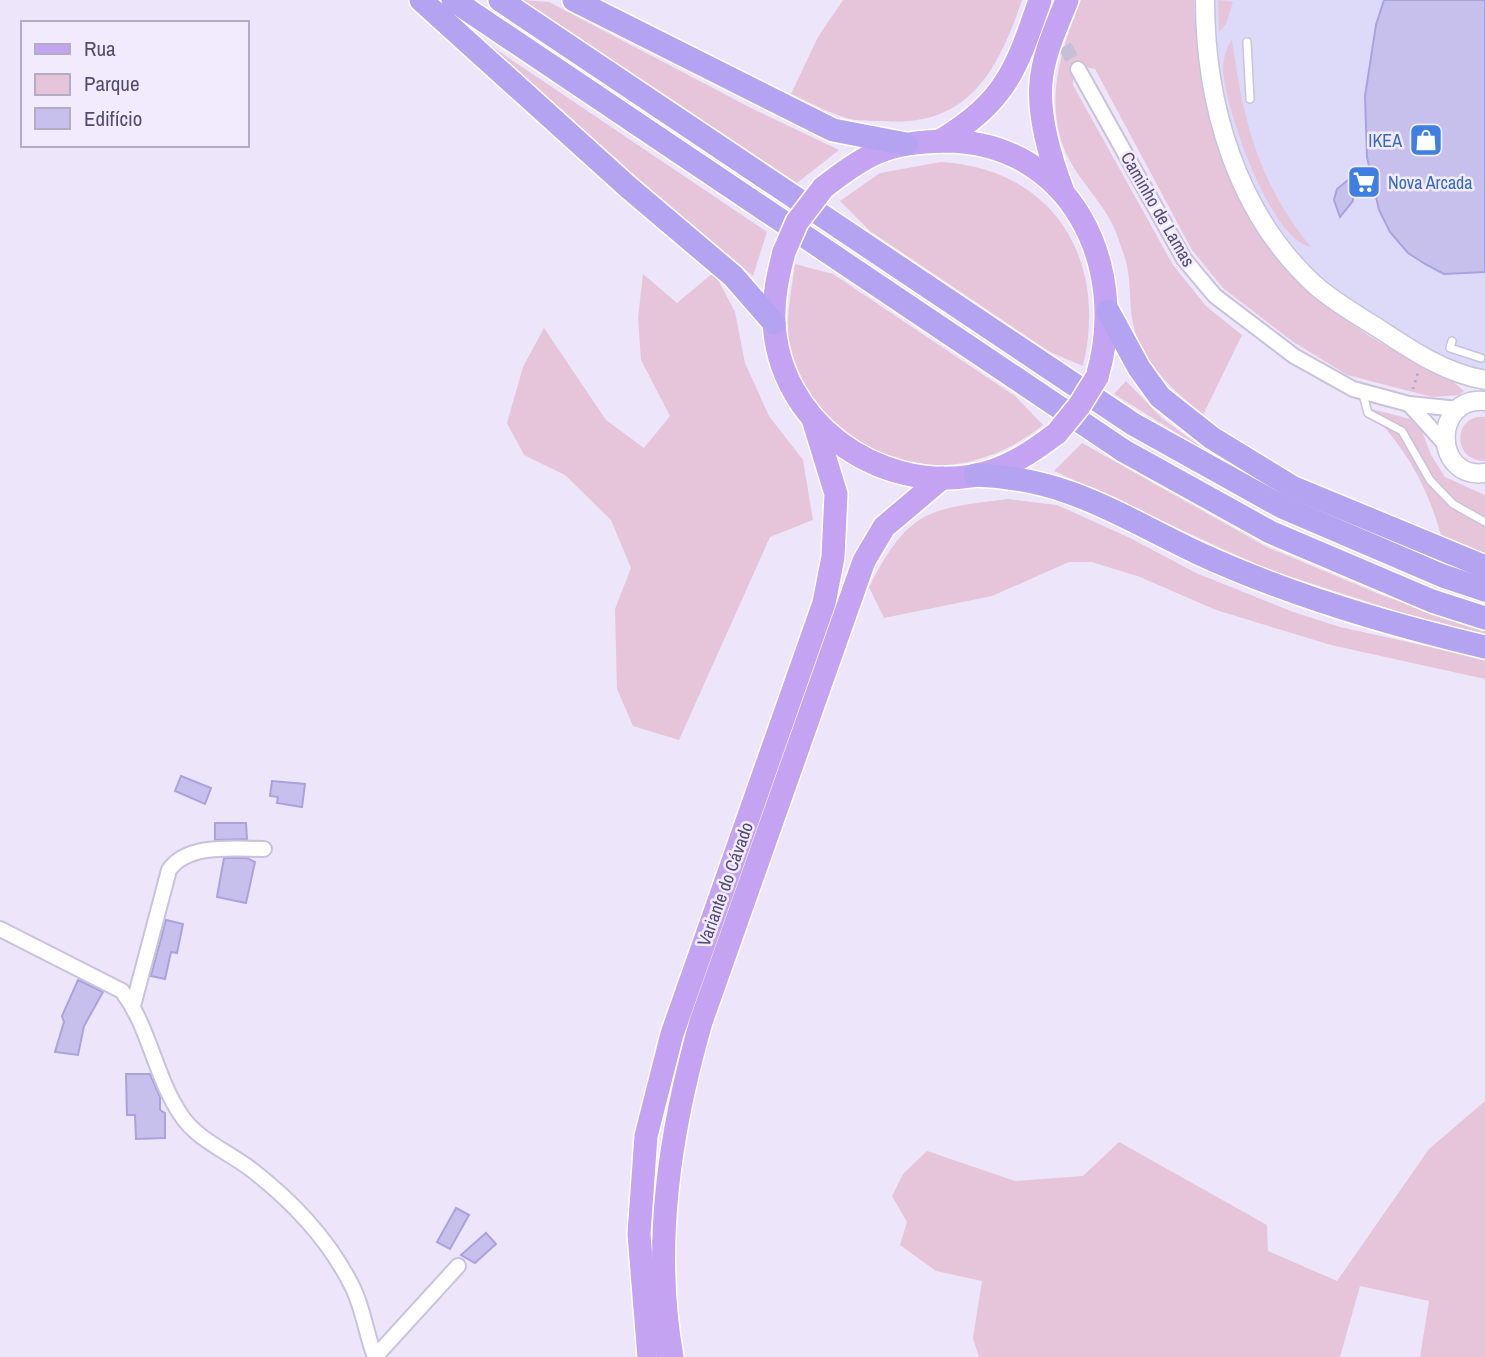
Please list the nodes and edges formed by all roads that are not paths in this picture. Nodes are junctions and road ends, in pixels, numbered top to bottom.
1 (421, 0) edge
2 (453, 0) edge
3 (500, 0) edge
4 (574, 0) edge
5 (1040, 0) edge
6 (1067, 0) edge
7 (1205, 0) edge
8 (1247, 42) dead end
9 (1078, 69) tunnel mouth
10 (1250, 99) dead end
11 (939, 142) junction
12 (906, 144) junction
13 (1063, 192) junction
14 (1108, 311) junction
15 (774, 323) junction
16 (1452, 341) dead end
17 (1481, 358) dead end
18 (1459, 376) junction
19 (1485, 380) edge
20 (1362, 391) junction
21 (1410, 400) junction
22 (1482, 400) edge
23 (1458, 408) junction
24 (813, 419) junction
25 (1445, 444) junction
26 (975, 475) junction
27 (1483, 475) edge
28 (942, 478) junction
29 (1485, 522) edge
30 (1485, 567) edge
31 (1485, 590) edge
32 (1485, 618) edge
33 (1485, 647) edge
34 (264, 849) dead end
35 (0, 929) edge
36 (133, 1006) junction
37 (458, 1266) dead end
38 (375, 1357) edge
39 (649, 1357) edge
40 (672, 1357) edge

1 - 15 highway
2 - 32 highway
3 - 31 highway
4 - 12 highway
5 - 11 main road
6 - 13 main road
7 - 18 street
8 - 10 lane
9 - 20 street, Caminho de Lamas
11 - 12 main road
11 - 13 main road
12 - 15 main road, bridge
13 - 14 main road
14 - 26 main road, bridge
14 - 30 highway
15 - 24 main road
16 - 17 lane
18 - 19 street
18 - 22 street
20 - 21 street, Caminho de Lamas
20 - 29 lane
21 - 23 street, Caminho de Lamas
21 - 25 street
22 - 23 street
23 - 25 street
24 - 28 main road
24 - 39 main road, Variante do Cávado
25 - 27 street
26 - 28 main road
26 - 33 highway
28 - 40 main road, Variante do Cávado
34 - 36 street
35 - 36 street
36 - 38 street
37 - 38 street

